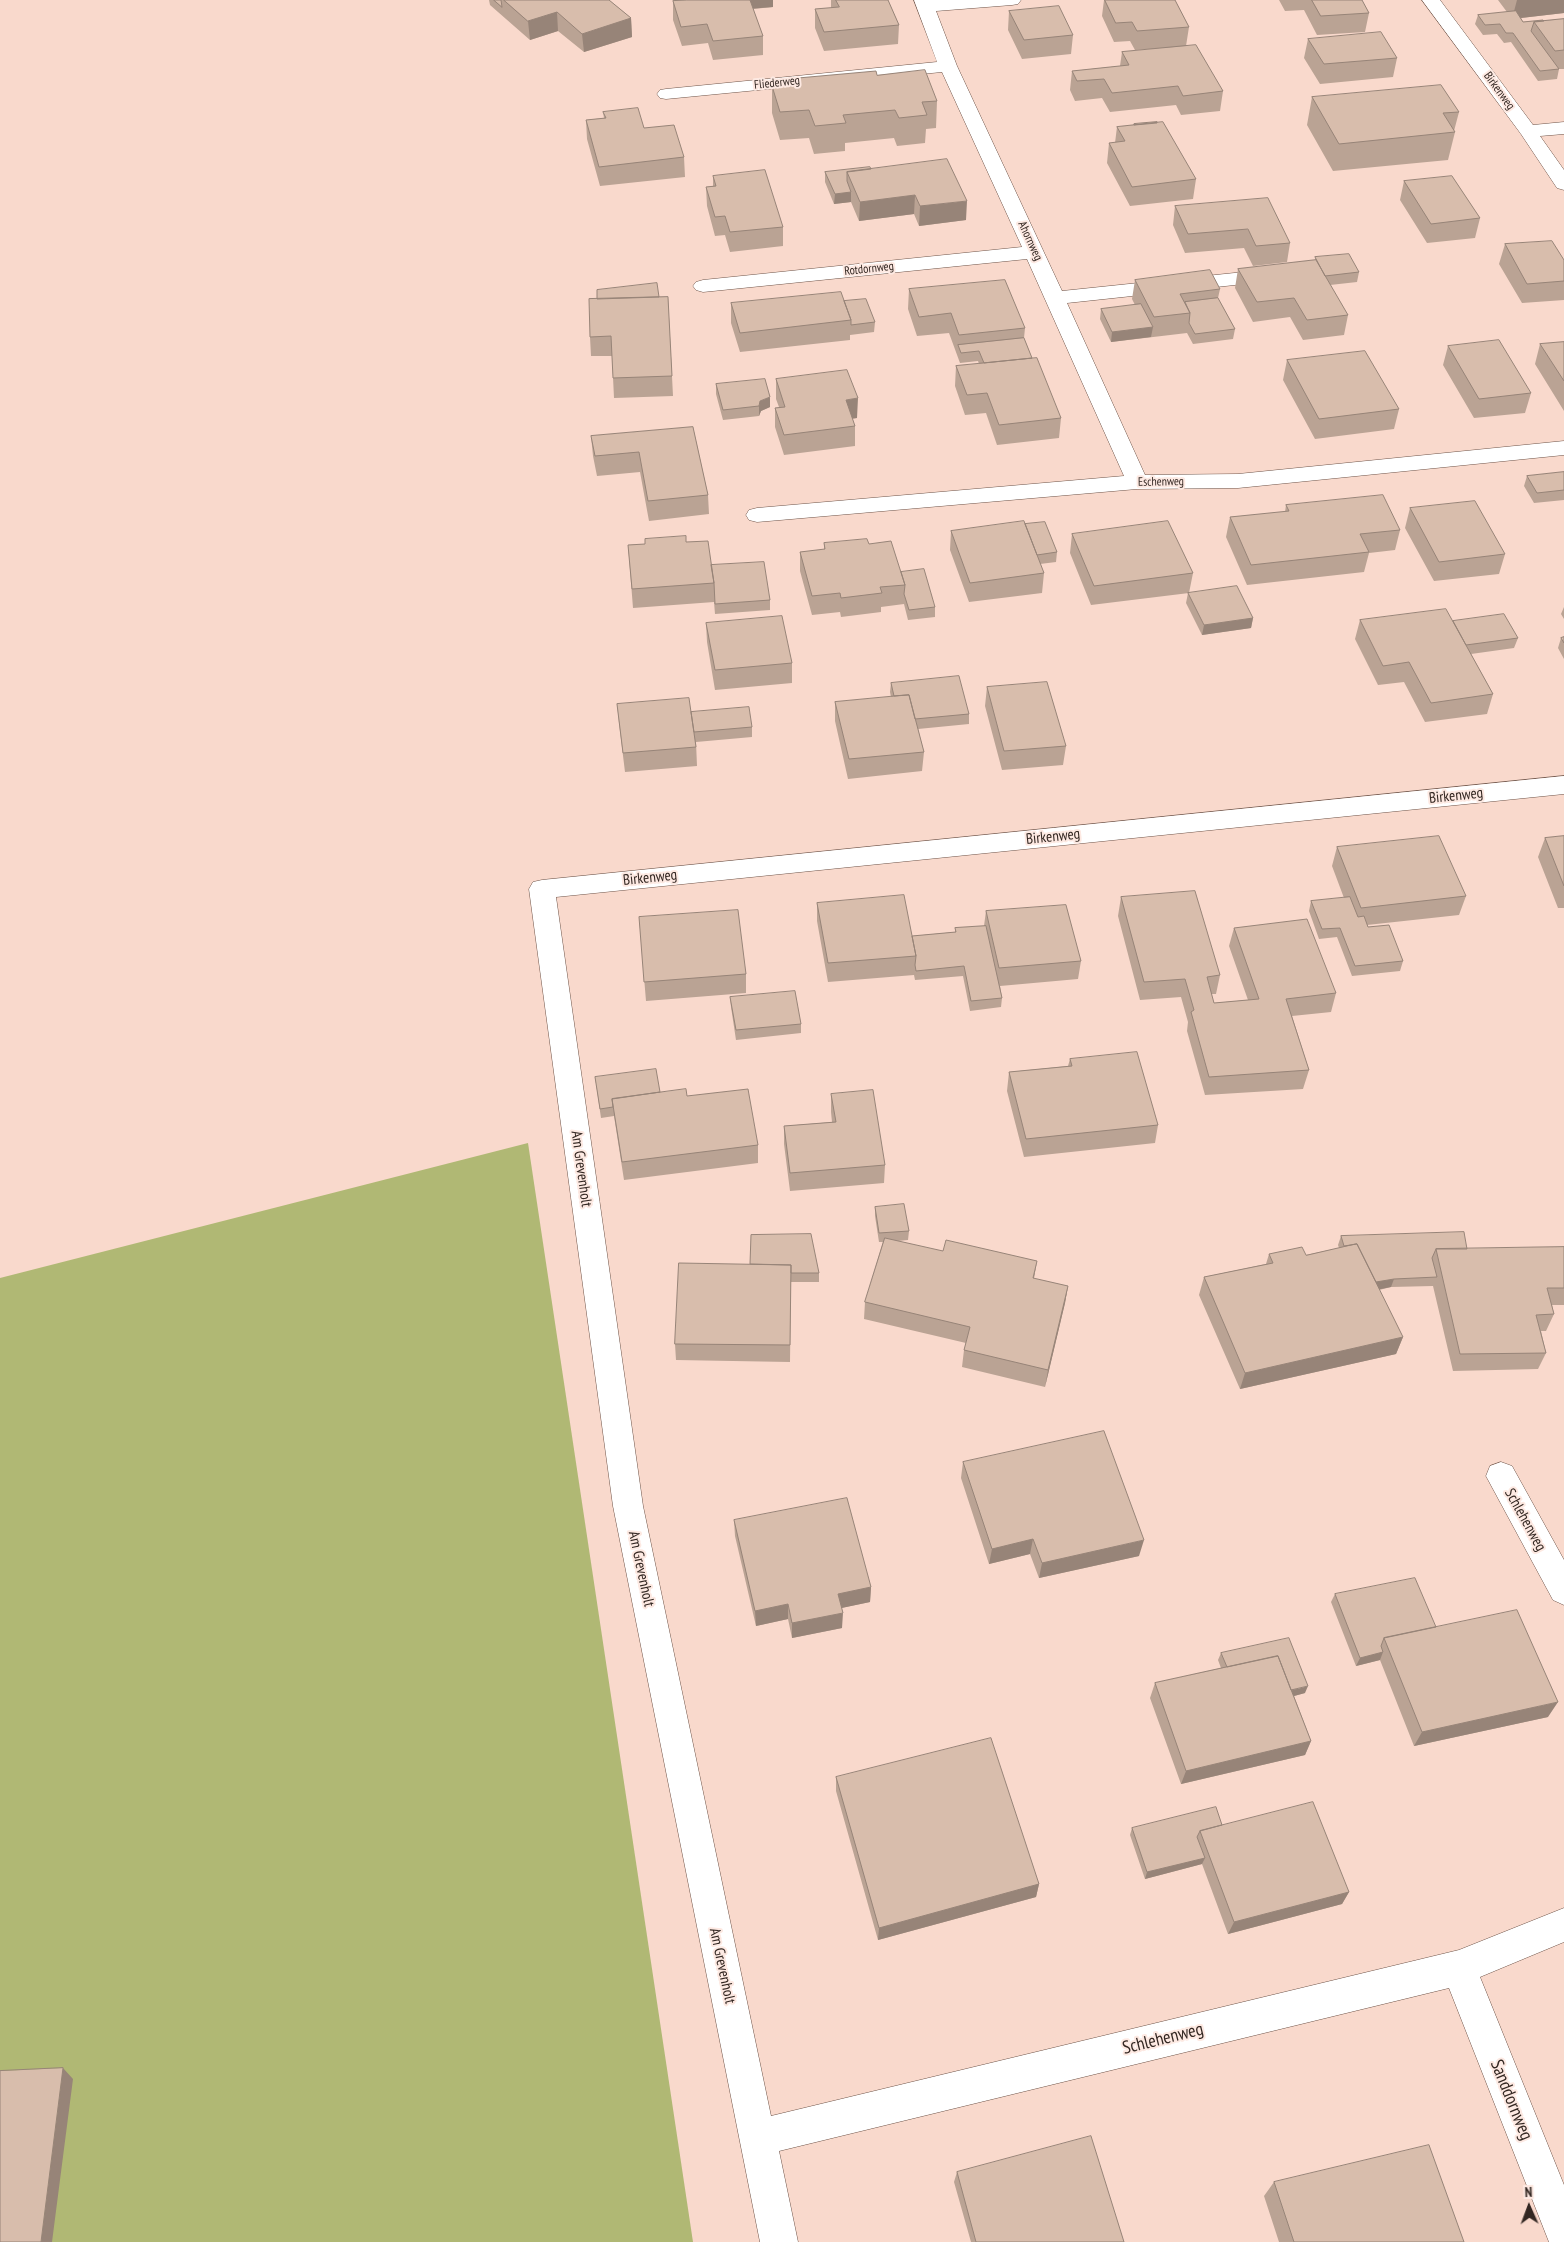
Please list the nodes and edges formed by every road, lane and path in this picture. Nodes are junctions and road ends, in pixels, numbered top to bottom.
1 (1012, 0) edge
2 (1431, 0) edge
3 (925, 4) edge
4 (948, 66) junction
5 (666, 94) dead end
6 (1564, 128) edge
7 (1528, 132) junction
8 (1564, 184) edge
9 (1034, 252) junction
10 (1244, 278) edge
11 (703, 286) dead end
12 (1055, 298) junction
13 (1564, 448) edge
14 (1137, 482) junction
15 (757, 515) dead end
16 (1564, 785) edge
17 (542, 889) joint
18 (1501, 1476) dead end
19 (1564, 1590) edge
20 (1564, 1925) edge
21 (1459, 1968) junction
22 (757, 2138) junction
23 (1564, 2232) edge
24 (779, 2242) edge

1 - 3 street
2 - 7 street, Birkenweg
3 - 4 street, Ahornweg
4 - 5 street, Fliederweg
4 - 9 street, Ahornweg
6 - 7 street
7 - 8 street, Birkenweg
9 - 11 street, Rotdornweg
9 - 12 street, Ahornweg
10 - 12 street
12 - 14 street, Ahornweg
13 - 14 street, Eschenweg
14 - 15 street, Eschenweg
16 - 17 street, Birkenweg
17 - 22 street, Am Grevenholt
18 - 19 street, Schlehenweg
20 - 21 street, Schlehenweg
21 - 22 street, Schlehenweg
21 - 23 street, Sanddornweg
22 - 24 street, Am Grevenholt

